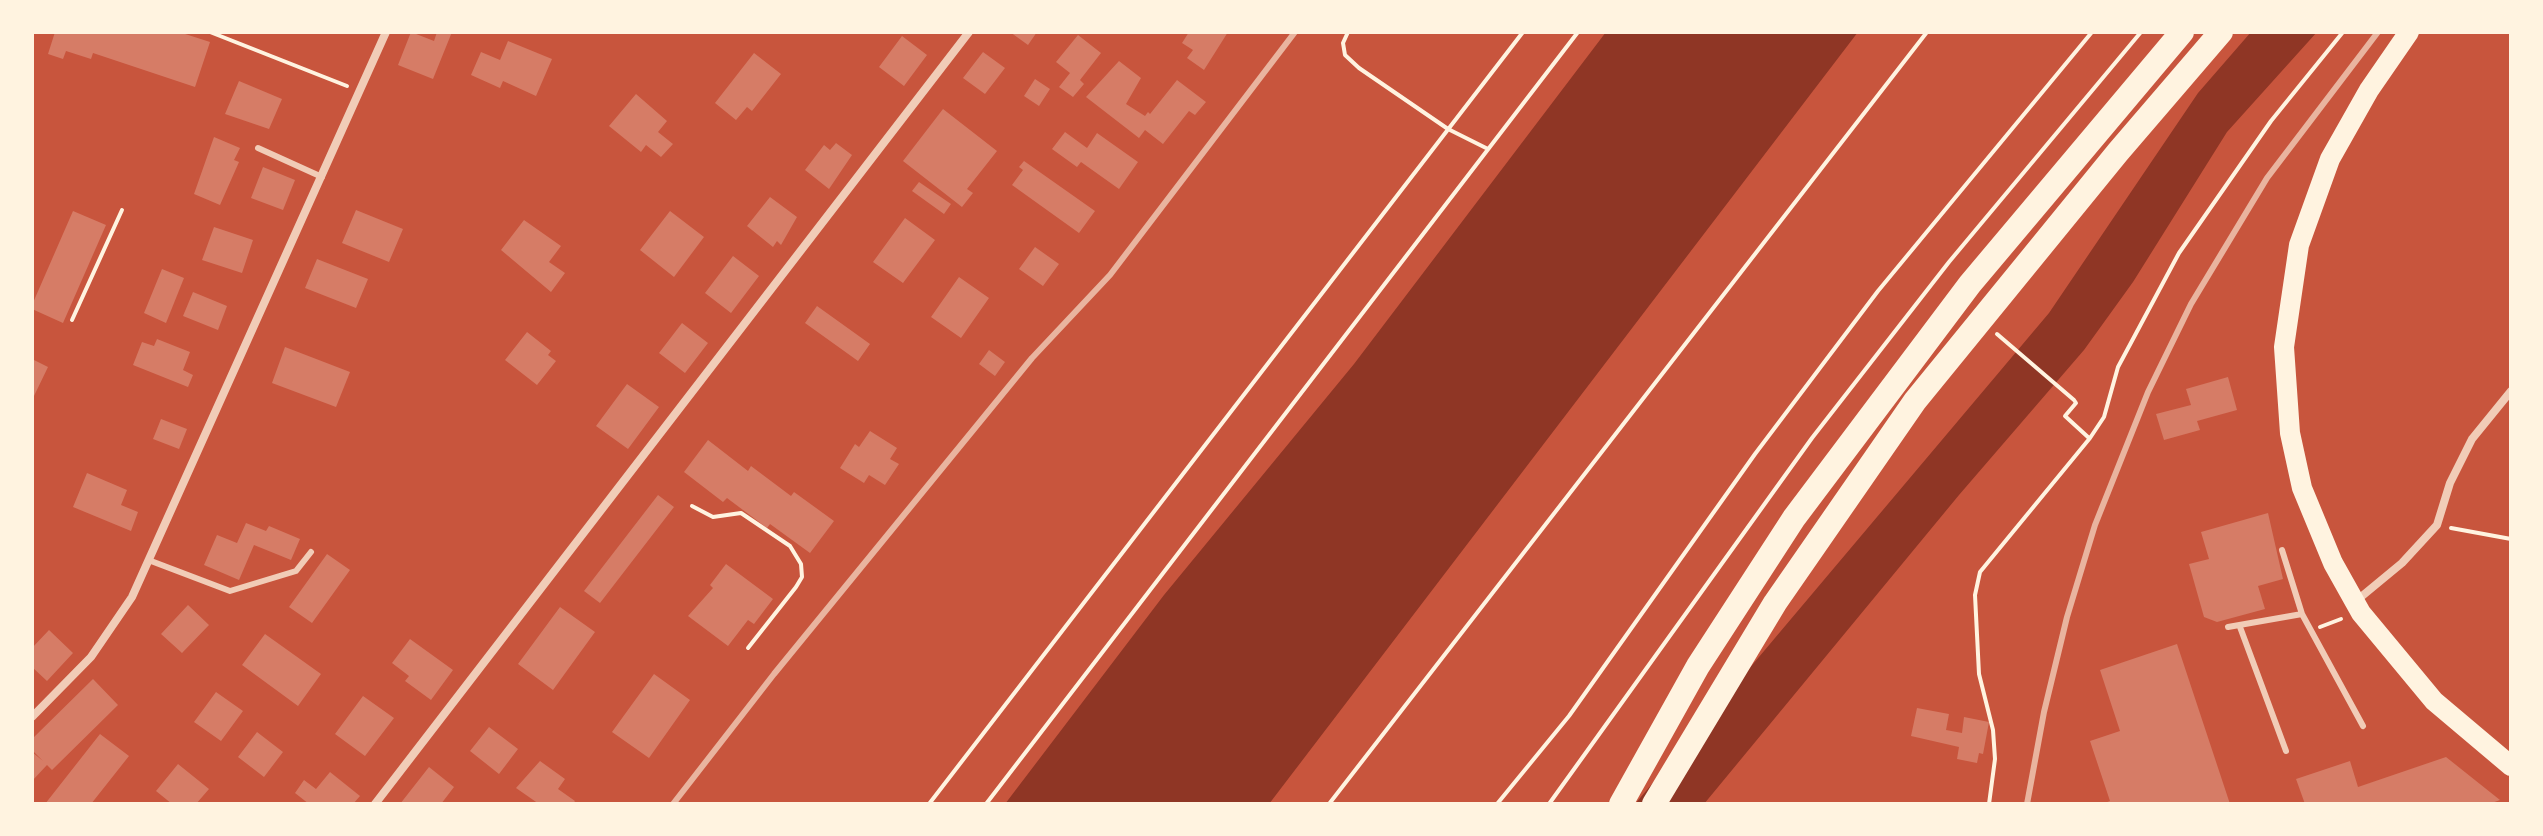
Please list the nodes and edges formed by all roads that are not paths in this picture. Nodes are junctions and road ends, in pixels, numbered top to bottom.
1 (386, 32) edge
2 (969, 32) edge
3 (2182, 32) edge
4 (2221, 32) edge
5 (2409, 32) edge
6 (258, 148) dead end
7 (322, 177) junction
8 (2511, 391) edge
9 (2282, 550) dead end
10 (311, 552) dead end
11 (151, 561) junction
12 (2351, 611) junction
13 (2302, 614) junction
14 (2228, 627) dead end
15 (2240, 627) junction
16 (32, 717) edge
17 (2363, 726) dead end
18 (2286, 751) dead end
19 (2511, 766) edge
20 (375, 804) edge
21 (1621, 804) edge
22 (1654, 804) edge

1 - 7 street
2 - 20 street
3 - 21 highway
4 - 22 highway
5 - 12 main road
6 - 7 lane
7 - 11 street
8 - 12 street
9 - 13 lane
10 - 11 lane
11 - 16 street
12 - 19 main road
13 - 15 lane
13 - 17 lane
14 - 15 lane
15 - 18 lane

